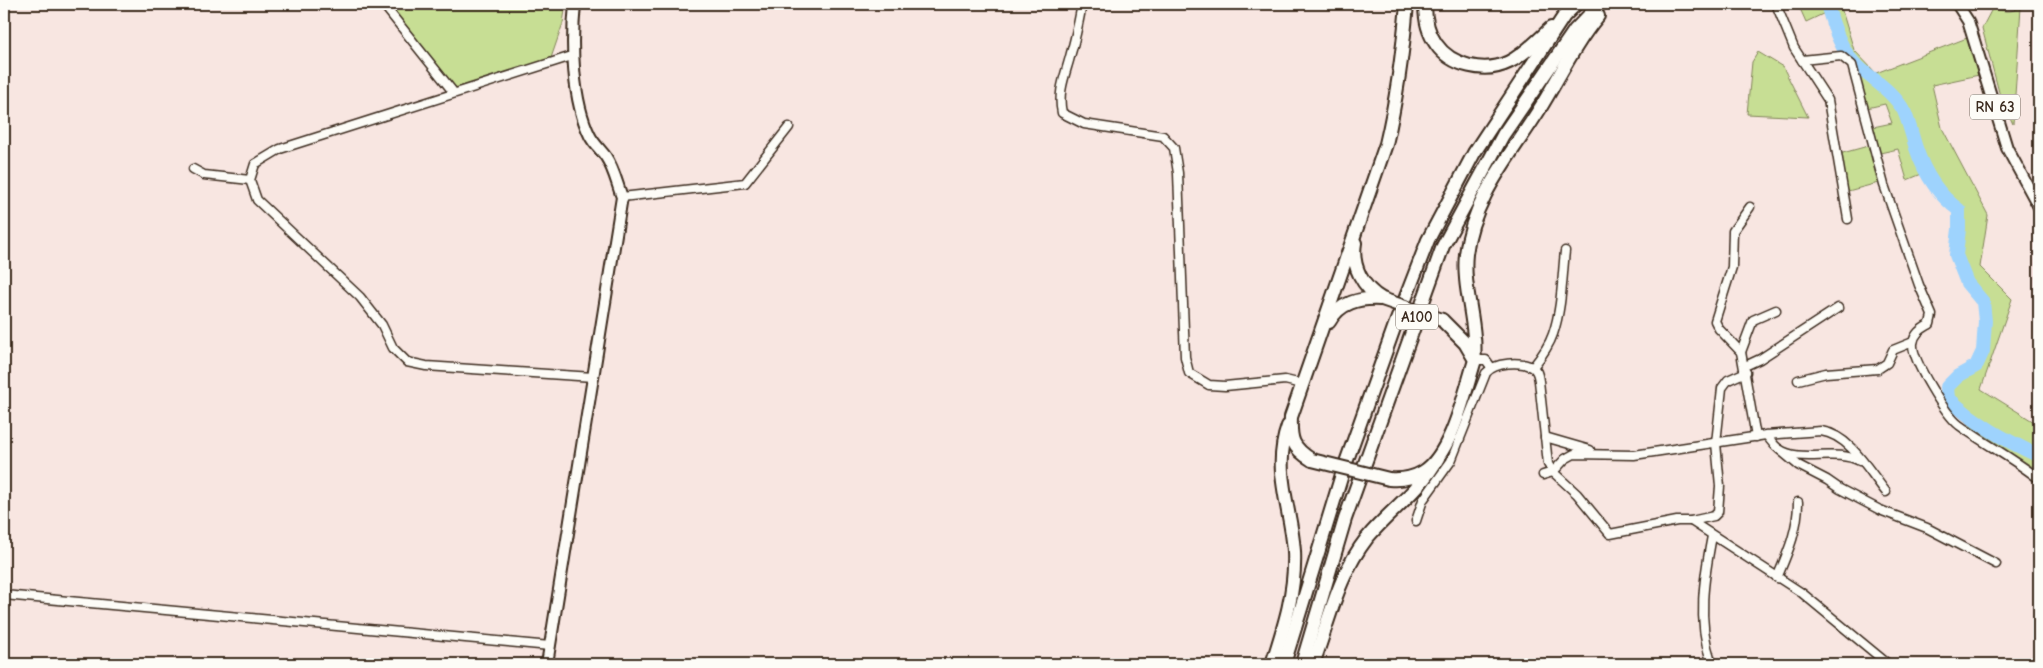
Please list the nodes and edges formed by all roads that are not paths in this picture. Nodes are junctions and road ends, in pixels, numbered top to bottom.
1 (383, 4) edge
2 (575, 4) edge
3 (1082, 4) edge
4 (1407, 4) edge
5 (1425, 4) edge
6 (1576, 4) edge
7 (1600, 4) edge
8 (1608, 4) edge
9 (1776, 4) edge
10 (1957, 4) edge
11 (1564, 16) junction
12 (572, 56) junction
13 (1802, 60) junction
14 (454, 93) junction
15 (789, 127) dead end
16 (193, 169) dead end
17 (250, 180) junction
18 (622, 197) junction
19 (1364, 204) junction
20 (1750, 207) dead end
21 (2039, 207) edge
22 (1848, 219) dead end
23 (1565, 251) dead end
24 (1382, 299) junction
25 (1838, 308) dead end
26 (1776, 310) dead end
27 (1913, 342) junction
28 (1317, 346) junction
29 (1741, 352) junction
30 (1475, 360) junction
31 (1491, 367) junction
32 (1533, 367) junction
33 (1745, 369) junction
34 (593, 377) junction
35 (1798, 380) dead end
36 (1302, 384) junction
37 (1291, 417) junction
38 (1766, 435) junction
39 (1545, 437) junction
40 (1756, 437) junction
41 (1716, 443) junction
42 (1780, 450) junction
43 (1599, 453) junction
44 (1438, 458) junction
45 (1862, 461) junction
46 (1553, 472) junction
47 (1543, 475) dead end
48 (2039, 479) edge
49 (1886, 492) dead end
50 (1798, 502) dead end
51 (1416, 521) dead end
52 (1691, 521) junction
53 (1712, 536) junction
54 (1996, 564) dead end
55 (1777, 578) junction
56 (4, 595) edge
57 (550, 646) junction
58 (1711, 661) dead end
59 (547, 664) edge
60 (1272, 664) edge
61 (1284, 664) edge
62 (1302, 664) edge
63 (1313, 664) edge
64 (1888, 664) edge

1 - 14 street
2 - 12 main road
3 - 36 street
4 - 19 highway
5 - 11 highway
6 - 11 highway, A100 / A100
7 - 62 highway, A100 / A100
8 - 30 highway
9 - 13 street
10 - 21 main road, RN 63
11 - 61 highway, A100 / A100
12 - 14 street
12 - 18 main road
13 - 22 street
13 - 27 street
14 - 17 street
15 - 18 street
16 - 17 street
17 - 34 street
18 - 34 main road
19 - 24 highway
19 - 28 highway
20 - 29 street
23 - 32 street
24 - 28 highway
24 - 30 highway, bridge
25 - 33 street
26 - 29 street
27 - 35 street
27 - 48 street
28 - 36 highway
29 - 33 street
30 - 31 street
30 - 44 highway
31 - 32 street
31 - 51 street
32 - 39 street
33 - 40 street
33 - 41 street
34 - 57 main road
36 - 37 highway
37 - 44 highway, bridge
37 - 60 highway
38 - 40 street
38 - 42 street
38 - 45 street
39 - 43 street
39 - 46 street
40 - 41 street
41 - 43 street
41 - 52 street
42 - 45 street
42 - 54 street
43 - 46 street
44 - 63 highway
45 - 49 street
46 - 47 street
46 - 52 street
50 - 55 street
52 - 53 street
53 - 55 street
53 - 58 street
55 - 64 street
56 - 57 street
57 - 59 main road

